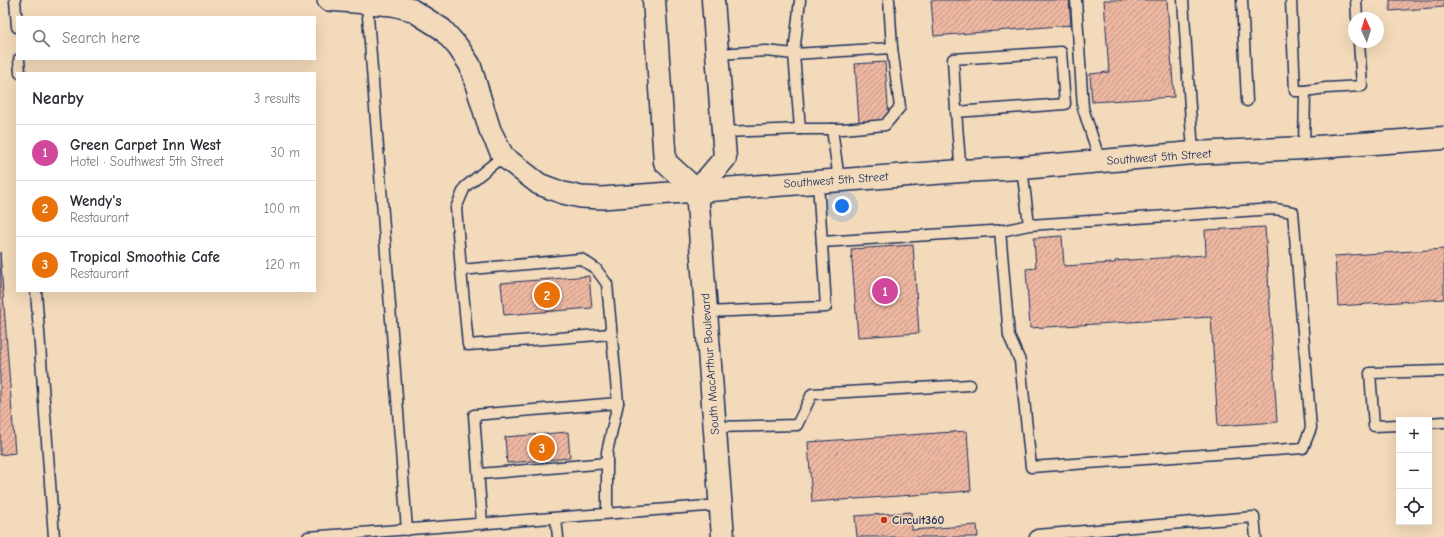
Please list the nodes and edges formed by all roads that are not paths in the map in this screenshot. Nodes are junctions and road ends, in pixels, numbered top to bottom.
1 (15, 0) edge
2 (328, 0) edge
3 (654, 0) edge
4 (713, 0) edge
5 (800, 0) edge
6 (889, 0) edge
7 (1076, 0) edge
8 (1183, 0) edge
9 (1242, 0) edge
10 (1291, 0) edge
11 (1356, 0) edge
12 (367, 3) junction
13 (1357, 12) edge
14 (16, 16) edge
15 (892, 48) junction
16 (1359, 48) edge
17 (718, 54) junction
18 (794, 54) junction
19 (19, 60) edge
20 (20, 72) edge
21 (1300, 92) junction
22 (1247, 101) dead end
23 (956, 112) junction
24 (800, 129) junction
25 (832, 129) junction
26 (724, 132) junction
27 (1444, 138) edge
28 (1304, 148) junction
29 (1193, 153) junction
30 (502, 156) junction
31 (1100, 161) junction
32 (1022, 168) junction
33 (961, 171) junction
34 (828, 181) junction
35 (697, 190) junction
36 (1029, 225) junction
37 (1000, 230) junction
38 (822, 242) junction
39 (461, 270) junction
40 (36, 292) edge
41 (706, 312) junction
42 (611, 334) junction
43 (1444, 371) edge
44 (970, 385) dead end
45 (618, 403) junction
46 (1444, 422) edge
47 (1432, 423) edge
48 (1396, 425) edge
49 (715, 427) junction
50 (607, 463) junction
51 (478, 474) junction
52 (720, 505) junction
53 (607, 513) junction
54 (556, 519) junction
55 (482, 524) junction
56 (407, 530) junction
57 (1137, 532) edge
58 (363, 535) edge
59 (54, 537) edge
60 (308, 537) edge
61 (558, 537) edge
62 (723, 537) edge
63 (1035, 537) edge
64 (1256, 537) edge

1 - 14 lane
2 - 12 street, Southwest 5th Street
3 - 35 main road
4 - 17 main road
5 - 18 lane
6 - 15 lane
7 - 31 lane
8 - 29 lane
9 - 22 lane
10 - 21 lane
11 - 13 lane
12 - 30 street, Southwest 5th Street
12 - 56 lane
15 - 18 lane
15 - 25 lane
16 - 21 lane
17 - 18 lane
17 - 26 main road
18 - 24 lane
19 - 20 lane
21 - 28 lane
23 - 23 lane
23 - 33 lane
24 - 25 lane
24 - 26 lane
25 - 34 lane
26 - 35 main road
27 - 28 main road, Southwest 5th Street
28 - 29 main road, Southwest 5th Street
29 - 31 main road, Southwest 5th Street
30 - 35 street, Southwest 5th Street
30 - 39 lane
31 - 32 main road, Southwest 5th Street
32 - 33 main road, Southwest 5th Street
32 - 36 lane
33 - 34 main road, Southwest 5th Street
34 - 35 main road, Southwest 5th Street
34 - 38 lane
35 - 41 main road, South MacArthur Boulevard
36 - 37 lane
36 - 37 lane
37 - 38 lane
38 - 41 lane
39 - 42 lane
39 - 42 lane
40 - 59 lane
41 - 49 main road, South MacArthur Boulevard
42 - 45 lane
43 - 48 lane
44 - 49 lane
45 - 50 lane
45 - 51 lane
46 - 47 lane
49 - 52 main road, South MacArthur Boulevard
50 - 51 lane
50 - 53 lane
51 - 55 lane
52 - 53 lane
52 - 62 main road, South MacArthur Boulevard
53 - 54 lane
54 - 55 lane
54 - 61 lane
55 - 56 lane
56 - 58 lane
57 - 63 lane
57 - 64 lane
58 - 60 lane

